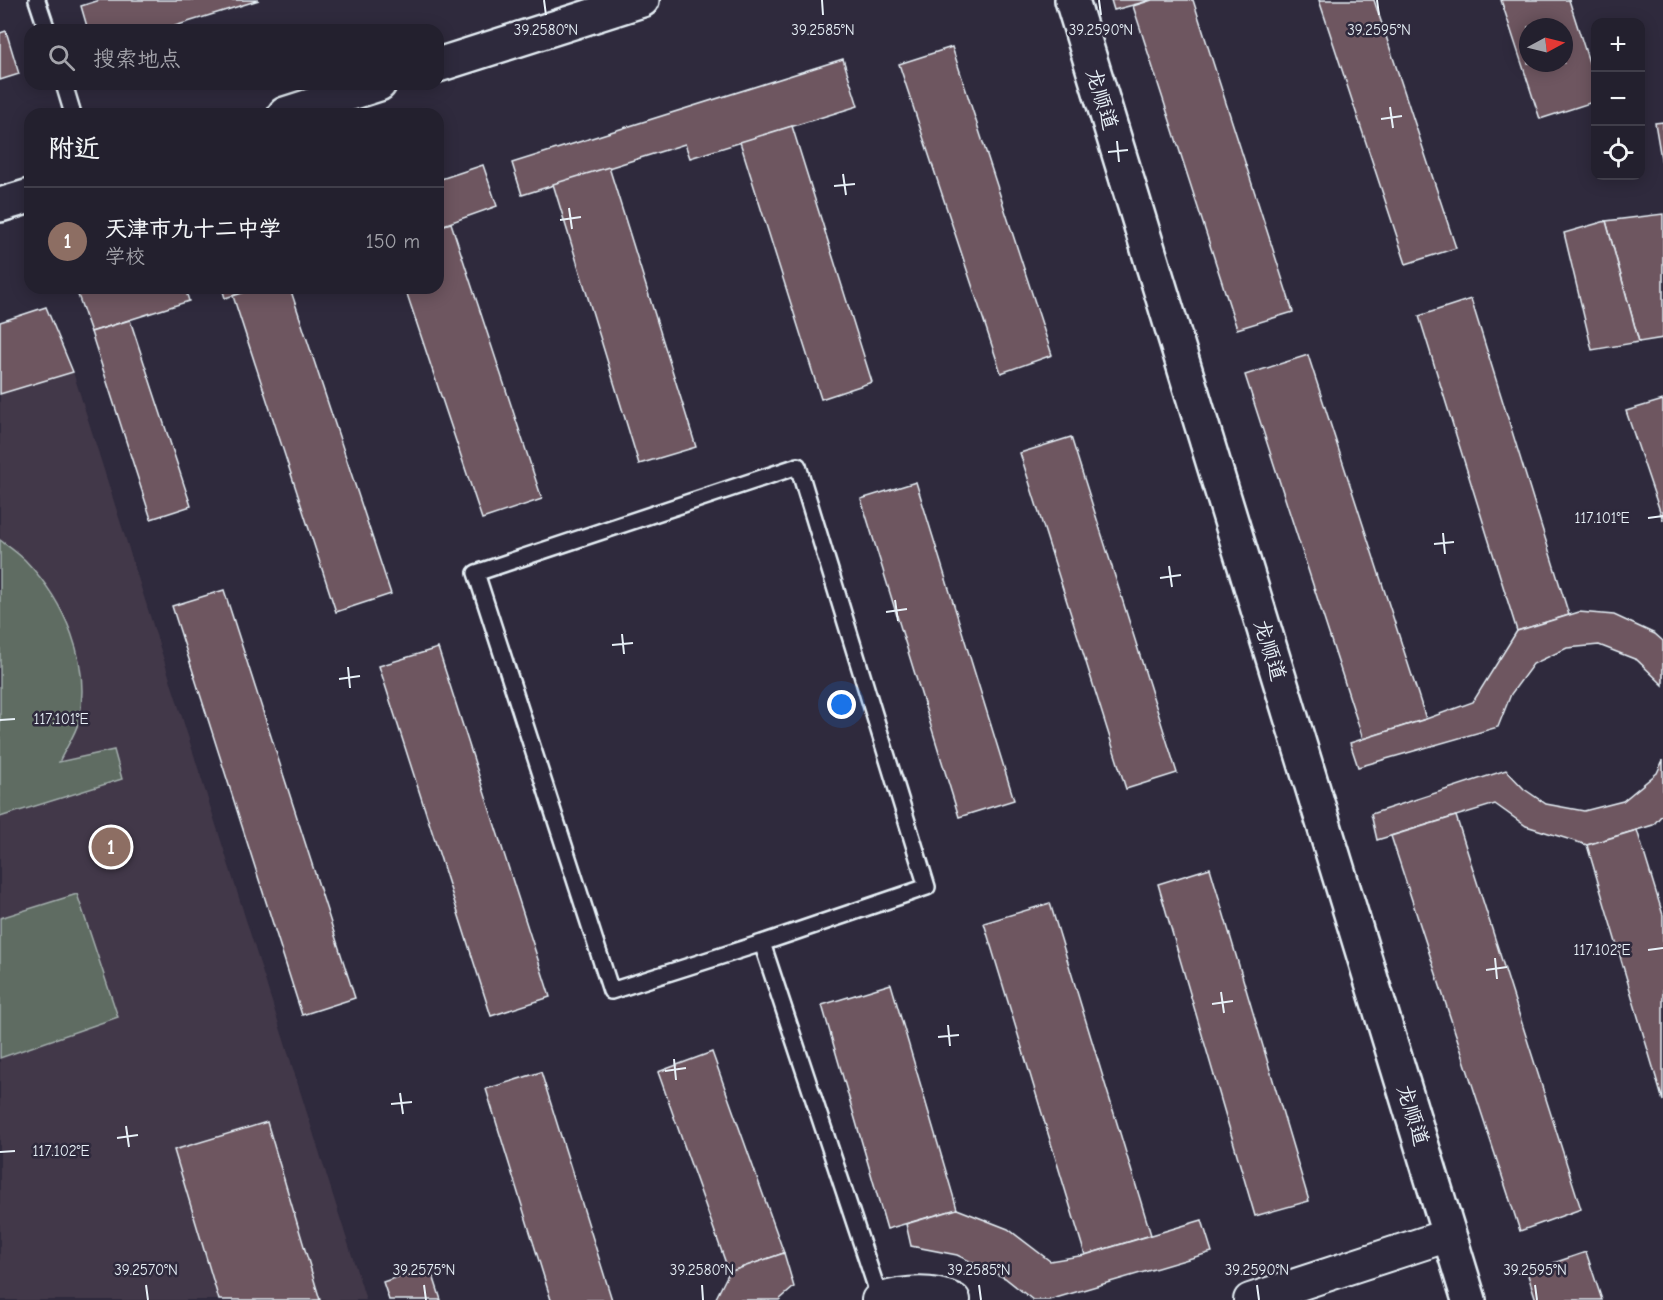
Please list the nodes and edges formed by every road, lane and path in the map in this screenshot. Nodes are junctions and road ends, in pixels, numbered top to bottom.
1 (37, 0) edge
2 (642, 0) edge
3 (1072, 0) edge
4 (44, 24) edge
5 (444, 63) edge
6 (66, 90) edge
7 (360, 90) edge
8 (71, 108) edge
9 (304, 108) edge
10 (24, 198) edge
11 (0, 205) edge
12 (762, 943) junction
13 (1449, 1235) junction
14 (879, 1300) edge
15 (954, 1300) edge
16 (1250, 1300) edge
17 (1469, 1300) edge

1 - 4 lane
2 - 5 street
3 - 13 street, 龙顺道
6 - 8 lane
7 - 9 street
10 - 11 street
12 - 12 lane
12 - 14 lane
13 - 16 street
13 - 17 street, 龙顺道
14 - 15 street

